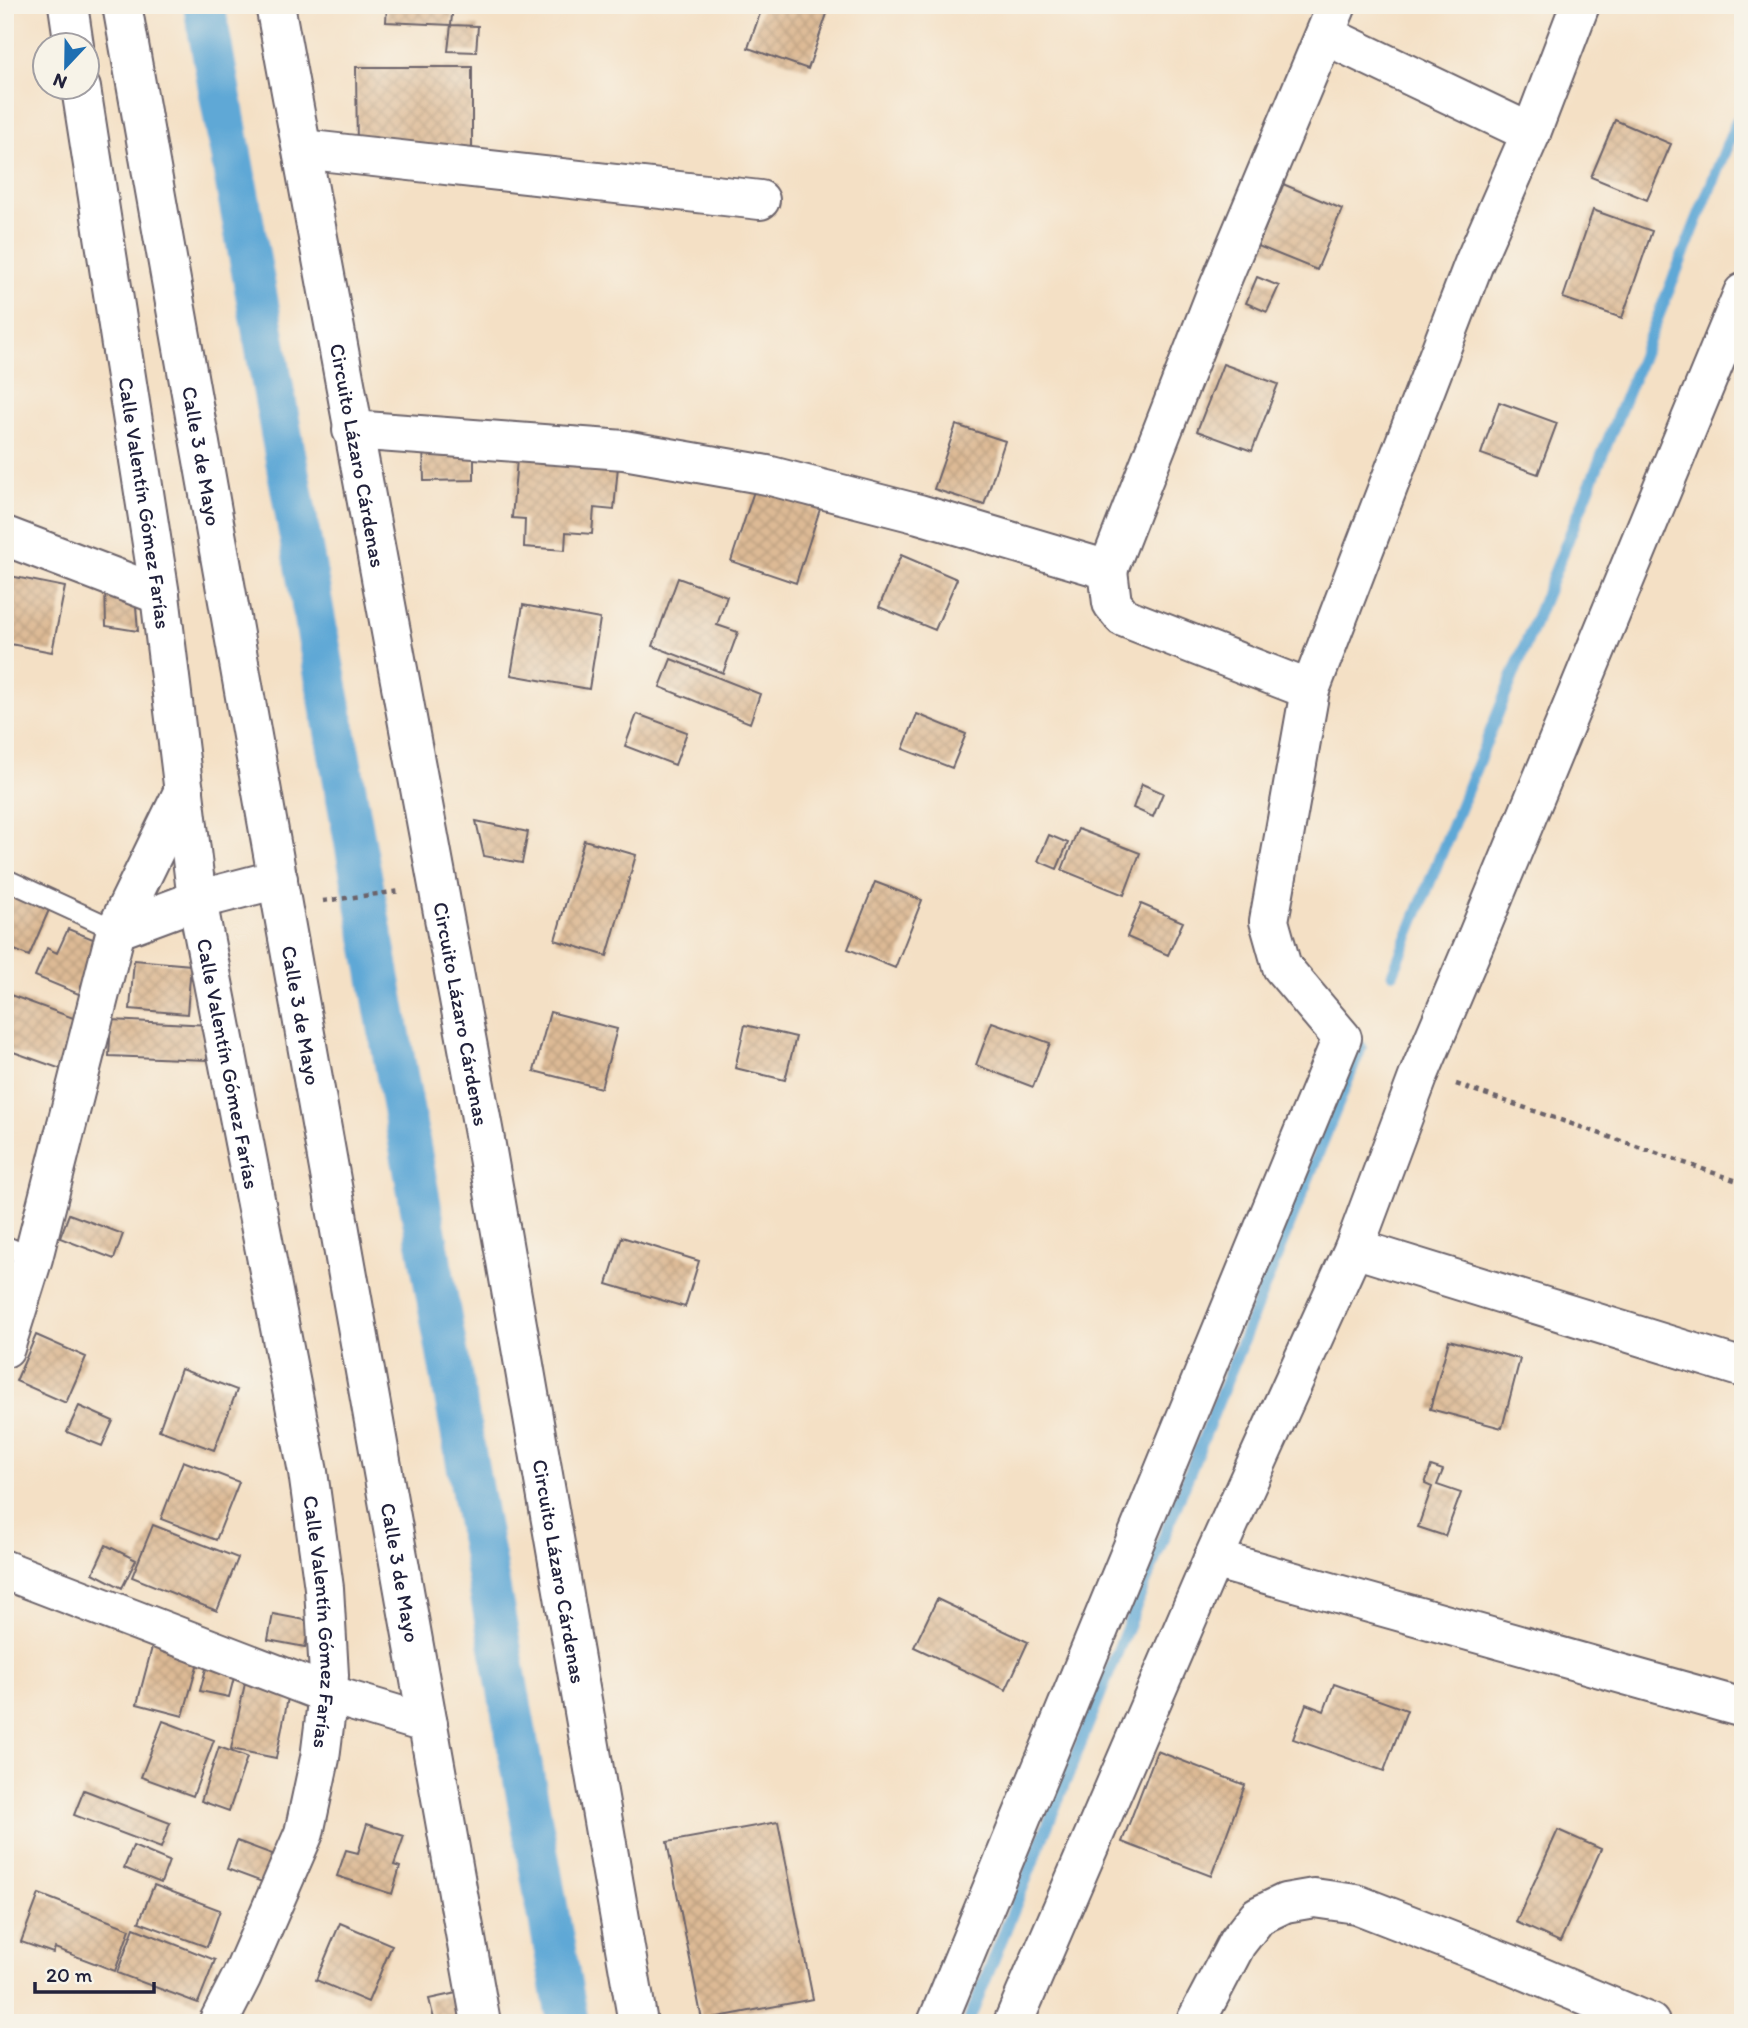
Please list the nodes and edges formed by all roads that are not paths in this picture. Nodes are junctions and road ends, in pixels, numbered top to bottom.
1 (68, 5) edge
2 (122, 5) edge
3 (275, 5) edge
4 (1580, 5) edge
5 (1331, 20) edge
6 (72, 32) edge
7 (82, 102) edge
8 (1531, 133) junction
9 (302, 149) junction
10 (760, 200) dead end
11 (1739, 314) edge
12 (352, 430) junction
13 (5, 536) edge
14 (1108, 570) junction
15 (159, 595) junction
16 (1310, 690) junction
17 (184, 790) junction
18 (5, 879) edge
19 (278, 879) junction
20 (197, 900) junction
21 (116, 930) junction
22 (1354, 1248) junction
23 (19, 1252) edge
24 (5, 1348) edge
25 (1743, 1368) edge
26 (1213, 1559) junction
27 (5, 1570) edge
28 (328, 1694) junction
29 (1743, 1708) edge
30 (428, 1724) junction
31 (218, 2023) edge
32 (481, 2023) edge
33 (638, 2023) edge
34 (937, 2023) edge
35 (1013, 2023) edge
36 (1195, 2023) edge
37 (1650, 2023) edge

1 - 6 street
2 - 19 street, Calle 3 de Mayo
3 - 9 street, Circuito Lázaro Cárdenas
4 - 8 street
5 - 8 street
5 - 14 street
7 - 15 street, Calle Valentín Gómez Farías
8 - 16 street
9 - 10 street
9 - 12 street, Circuito Lázaro Cárdenas
11 - 22 street
12 - 14 street
12 - 33 street, Circuito Lázaro Cárdenas
13 - 15 street
14 - 16 street
15 - 17 street, Calle Valentín Gómez Farías
16 - 34 street
17 - 20 street, Calle Valentín Gómez Farías
17 - 21 street
18 - 21 lane
19 - 20 street
19 - 30 street, Calle 3 de Mayo
20 - 21 street
20 - 28 street, Calle Valentín Gómez Farías
21 - 23 street
22 - 25 street
22 - 26 street
23 - 24 street
26 - 29 street
26 - 35 street
27 - 28 street
28 - 30 street
28 - 31 street, Calle Valentín Gómez Farías
30 - 32 street, Calle 3 de Mayo
36 - 37 street

